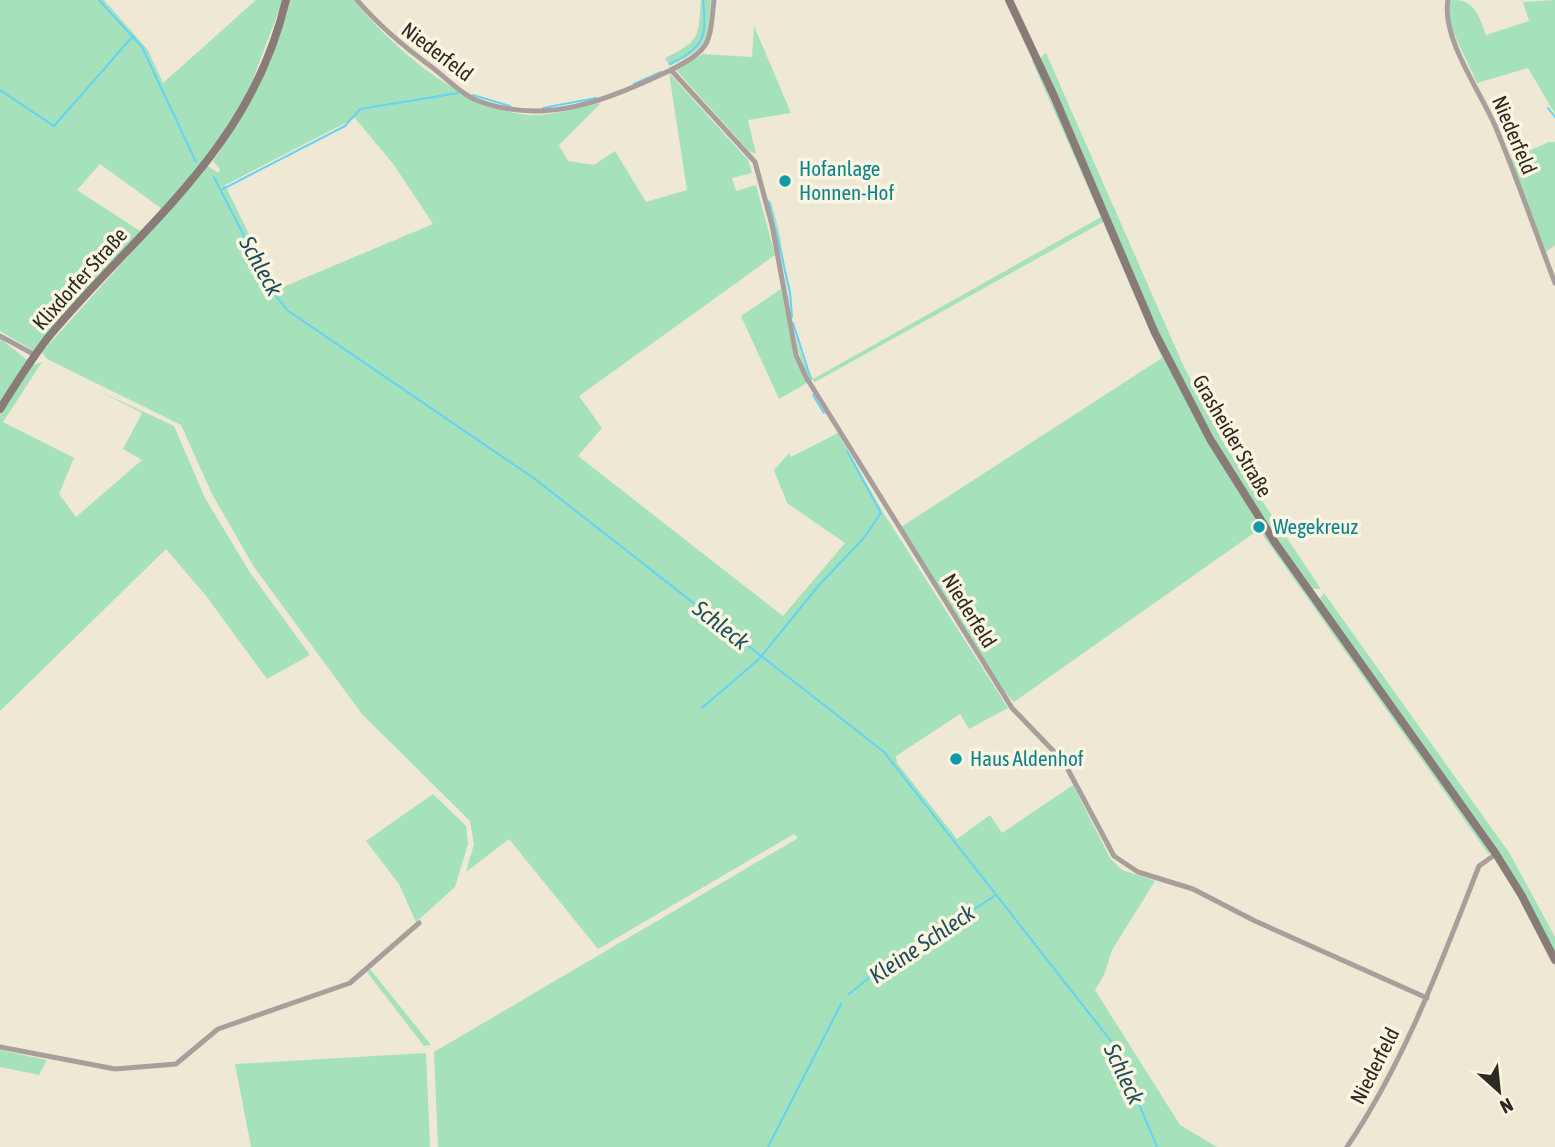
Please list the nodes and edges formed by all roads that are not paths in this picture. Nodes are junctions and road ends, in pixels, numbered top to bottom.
1 (286, 0) edge
2 (357, 0) edge
3 (714, 0) edge
4 (1009, 0) edge
5 (1447, 0) edge
6 (671, 70) junction
7 (1555, 283) edge
8 (0, 335) edge
9 (35, 355) junction
10 (0, 409) edge
11 (1496, 853) junction
12 (419, 923) dead end
13 (1555, 960) edge
14 (1427, 998) junction
15 (0, 1047) edge
16 (1347, 1147) edge

1 - 9 street, Klixdorfer Straße
2 - 6 street, Niederfeld
3 - 6 street, Niederfeld
4 - 11 street, Grasheider Straße
5 - 7 street, Niederfeld
6 - 14 street, Niederfeld
8 - 9 street
9 - 10 street, Klixdorfer Straße
11 - 13 street, Grasheider Straße
11 - 14 street, Niederfeld
12 - 15 street
14 - 16 street, Niederfeld

